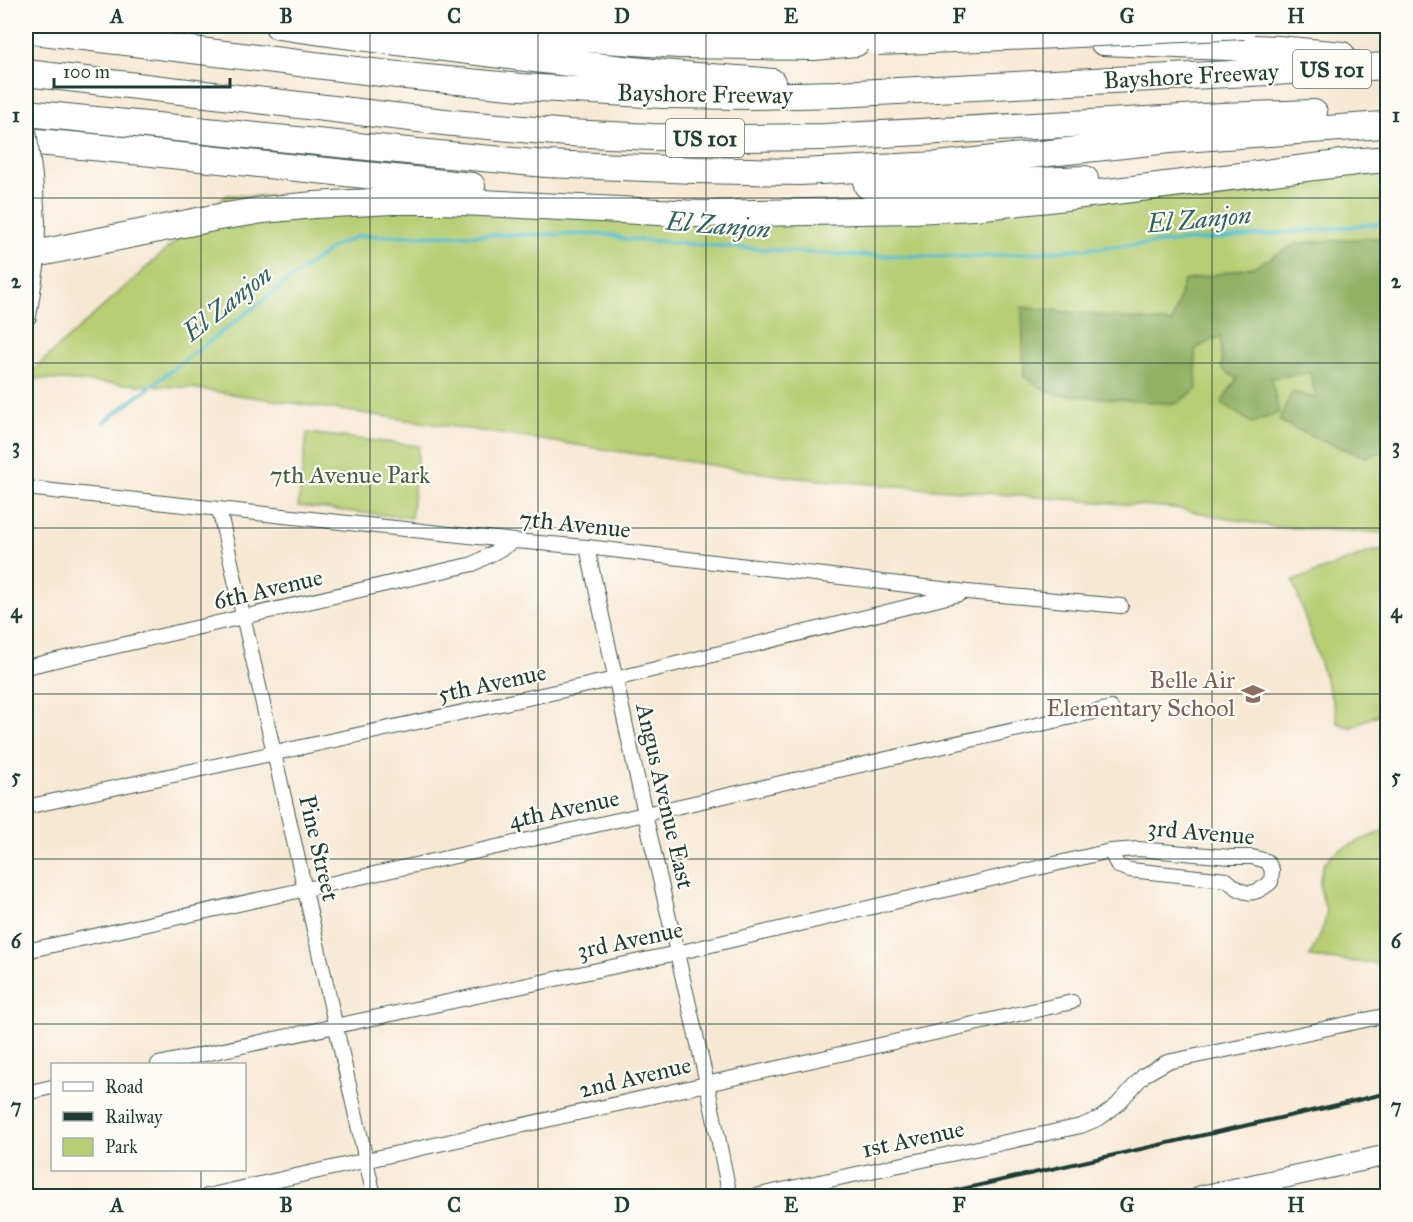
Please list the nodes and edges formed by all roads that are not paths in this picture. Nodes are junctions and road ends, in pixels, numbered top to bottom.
1 (278, 26) edge
2 (397, 26) edge
3 (562, 26) edge
4 (769, 26) edge
5 (1244, 26) edge
6 (26, 30) edge
7 (631, 37) junction
8 (1388, 59) edge
9 (1388, 66) edge
10 (26, 75) edge
11 (886, 92) junction
12 (1388, 111) edge
13 (26, 113) edge
14 (1388, 123) edge
15 (26, 131) edge
16 (26, 141) edge
17 (376, 148) junction
18 (1388, 159) edge
19 (1356, 162) junction
20 (912, 210) junction
21 (30, 254) edge
22 (26, 316) edge
23 (26, 488) edge
24 (219, 509) junction
25 (515, 541) junction
26 (587, 547) junction
27 (967, 592) junction
28 (1121, 606) dead end
29 (244, 618) junction
30 (26, 668) edge
31 (615, 679) junction
32 (1111, 708) dead end
33 (274, 753) junction
34 (26, 807) edge
35 (645, 814) junction
36 (1110, 851) junction
37 (305, 889) junction
38 (26, 951) edge
39 (677, 953) junction
40 (1072, 1002) dead end
41 (1388, 1015) edge
42 (336, 1027) junction
43 (167, 1063) edge
44 (707, 1083) junction
45 (51, 1087) edge
46 (26, 1093) edge
47 (1388, 1155) edge
48 (366, 1161) junction
49 (207, 1197) edge
50 (374, 1197) edge
51 (728, 1197) edge
52 (755, 1197) edge
53 (1201, 1197) edge

1 - 11 highway
2 - 7 highway
3 - 7 highway
4 - 8 highway
5 - 7 highway, bridge
6 - 11 highway, Bayshore Freeway / US 101
9 - 11 highway, Bayshore Freeway / US 101
10 - 12 highway, Bayshore Freeway / US 101
13 - 17 highway
14 - 17 highway
15 - 21 street, bridge
16 - 20 highway
17 - 19 highway
18 - 19 highway
19 - 20 highway
20 - 21 highway
21 - 22 street
23 - 24 street, 7th Avenue
24 - 25 street, 7th Avenue
24 - 29 street, Pine Street
25 - 26 street, 7th Avenue
25 - 29 street, 6th Avenue
26 - 27 street, 7th Avenue
26 - 31 street, Angus Avenue East
27 - 28 street, 7th Avenue
27 - 31 street, 5th Avenue
29 - 30 street, 6th Avenue
29 - 33 street, Pine Street
31 - 33 street, 5th Avenue
31 - 35 street, Angus Avenue East
32 - 35 street, 4th Avenue
33 - 34 street, 5th Avenue
33 - 37 street, Pine Street
35 - 37 street, 4th Avenue
35 - 39 street, Angus Avenue East
36 - 36 street, 3rd Avenue
36 - 39 street, 3rd Avenue
37 - 38 street, 4th Avenue
37 - 42 street, Pine Street
39 - 42 street, 3rd Avenue
39 - 44 street, Angus Avenue East
40 - 44 street, 2nd Avenue
41 - 52 street, 1st Avenue
42 - 43 street, 3rd Avenue
42 - 48 street, Pine Street
44 - 48 street, 2nd Avenue
44 - 51 street, Angus Avenue East
45 - 46 street
47 - 53 street
48 - 49 street, 2nd Avenue
48 - 50 street, Pine Street

